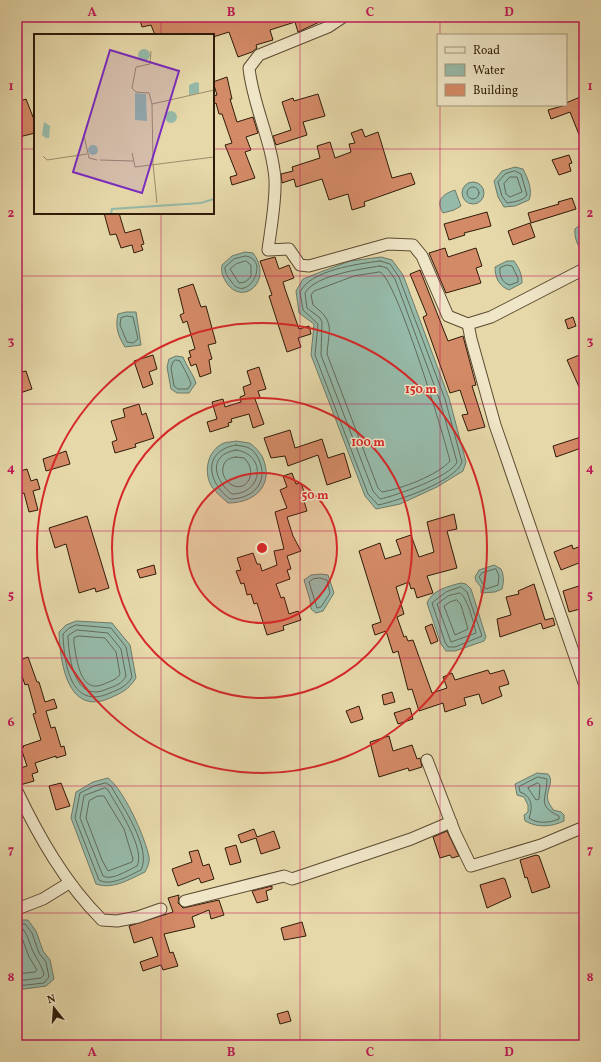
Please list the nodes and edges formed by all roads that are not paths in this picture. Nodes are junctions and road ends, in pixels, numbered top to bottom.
1 (343, 17) edge
2 (584, 269) edge
3 (468, 324) junction
4 (584, 683) edge
5 (427, 760) dead end
6 (17, 791) edge
7 (451, 822) junction
8 (584, 827) edge
9 (69, 883) junction
10 (185, 901) dead end
11 (17, 909) edge
12 (161, 909) dead end

1 - 3 street
2 - 3 street
3 - 4 street
5 - 7 street
6 - 9 street
7 - 8 street
7 - 10 street
9 - 11 street
9 - 12 street

